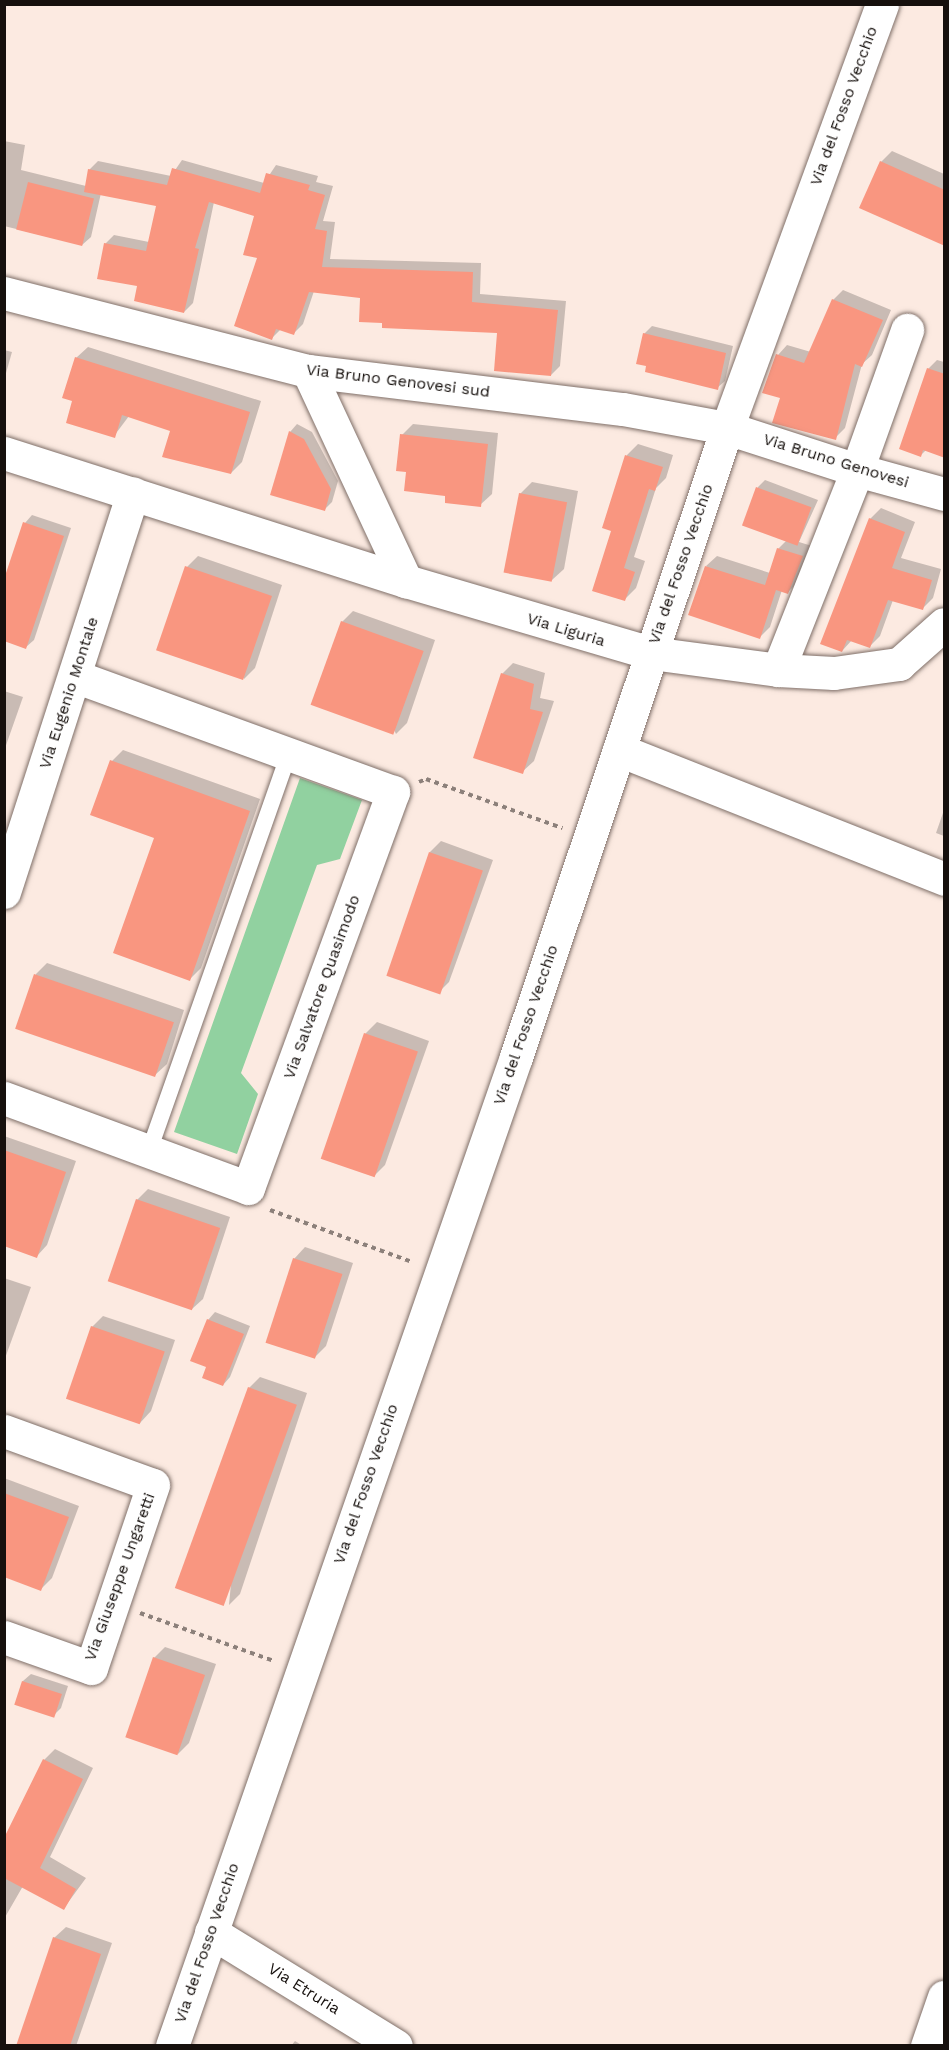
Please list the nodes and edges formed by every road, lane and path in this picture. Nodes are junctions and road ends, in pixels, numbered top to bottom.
1 (882, 4) edge
2 (4, 293) edge
3 (907, 330) dead end
4 (308, 372) junction
5 (727, 428) junction
6 (4, 453) edge
7 (857, 470) junction
8 (133, 493) junction
9 (945, 494) edge
10 (406, 581) junction
11 (945, 624) edge
12 (651, 653) junction
13 (778, 670) junction
14 (75, 676) junction
15 (619, 750) junction
16 (289, 753) junction
17 (393, 792) junction
18 (590, 838) junction
19 (945, 879) edge
20 (4, 892) edge
21 (4, 1098) edge
22 (149, 1151) junction
23 (248, 1188) junction
24 (440, 1272) junction
25 (4, 1431) edge
26 (114, 1603) junction
27 (4, 1637) edge
28 (300, 1671) junction
29 (211, 1932) junction
30 (945, 1997) edge
31 (172, 2046) edge
32 (396, 2046) edge
33 (927, 2046) edge

1 - 5 street, Via del Fosso Vecchio
2 - 4 street, Via Bruno Genovesi sud
3 - 7 street
4 - 5 street, Via Bruno Genovesi sud
4 - 10 street
5 - 7 street, Via Bruno Genovesi
5 - 12 street, Via del Fosso Vecchio
6 - 8 street
7 - 9 street, Via Bruno Genovesi
7 - 13 street
8 - 10 street
8 - 14 street, Via Eugenio Montale
10 - 12 street, Via Liguria
11 - 13 street, Via Liguria
12 - 13 street, Via Liguria
12 - 15 street, Via del Fosso Vecchio
14 - 16 street
14 - 20 street, Via Eugenio Montale
15 - 18 street, Via del Fosso Vecchio
15 - 19 street
16 - 17 street
16 - 22 lane
17 - 18 path
17 - 23 street, Via Salvatore Quasimodo
18 - 24 street, Via del Fosso Vecchio
21 - 22 street
22 - 23 street
23 - 24 path
24 - 28 street, Via del Fosso Vecchio
25 - 26 street, Via Giuseppe Ungaretti
26 - 27 street, Via Giuseppe Ungaretti
26 - 28 path
28 - 29 street, Via del Fosso Vecchio
29 - 31 street, Via del Fosso Vecchio
29 - 32 street, Via Etruria
30 - 33 street

